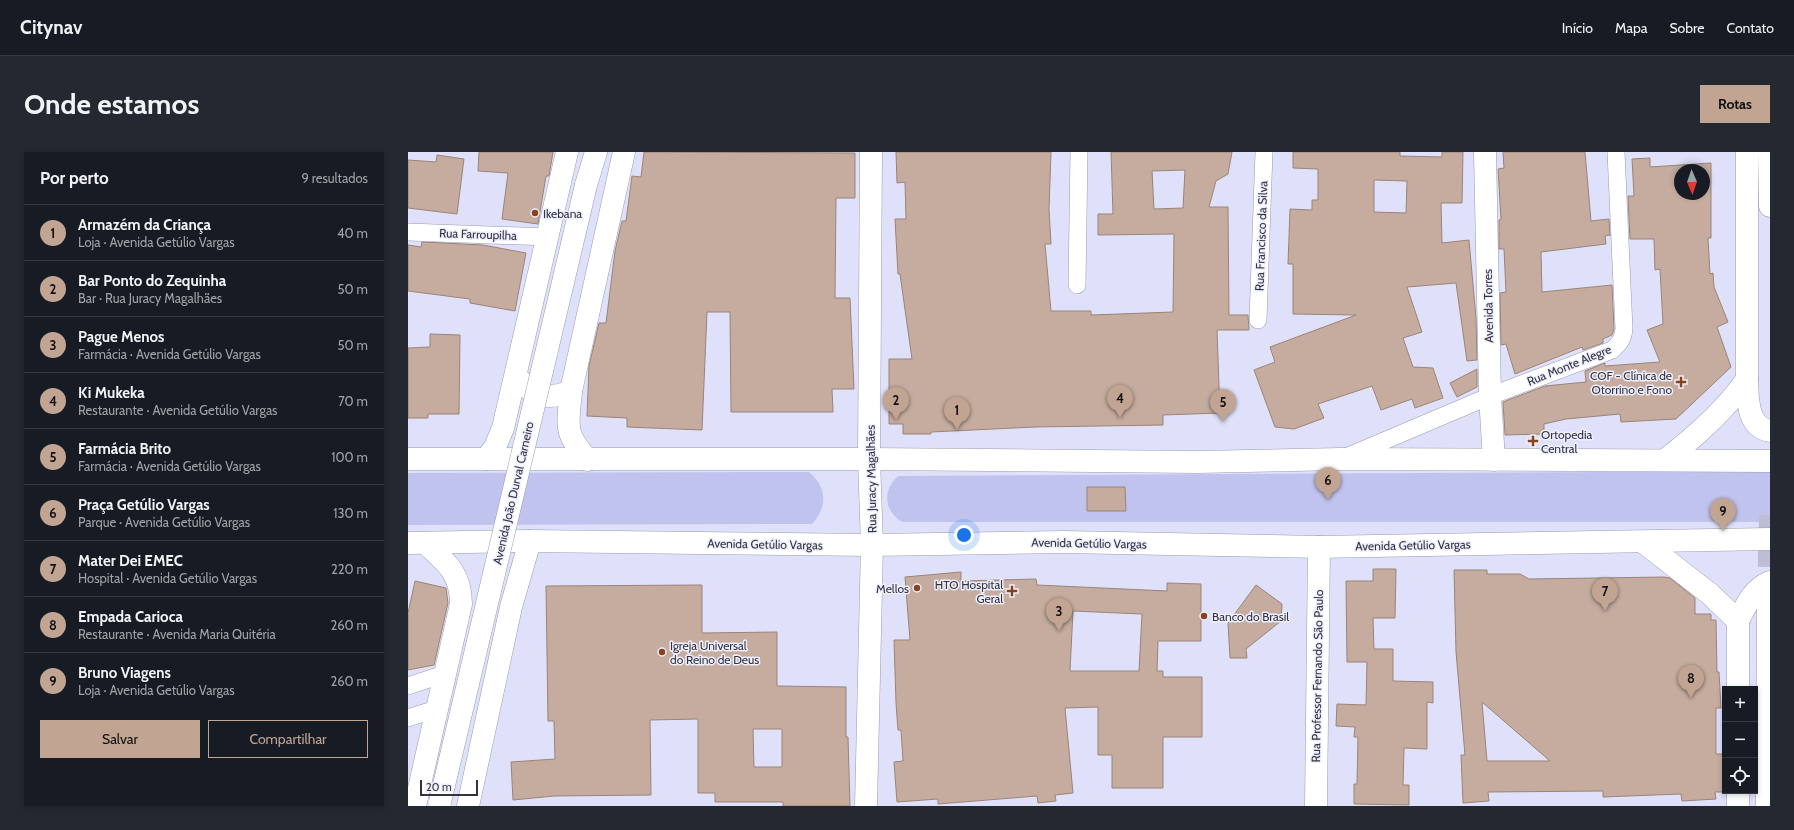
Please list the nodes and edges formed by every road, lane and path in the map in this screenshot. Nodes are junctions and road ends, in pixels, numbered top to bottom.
1 (567, 152) edge
2 (591, 152) edge
3 (596, 152) edge
4 (624, 152) edge
5 (871, 152) edge
6 (1079, 152) edge
7 (1264, 152) edge
8 (1485, 152) edge
9 (1616, 152) edge
10 (1747, 152) edge
11 (1769, 152) edge
12 (586, 185) junction
13 (1770, 206) edge
14 (408, 232) edge
15 (548, 237) junction
16 (1077, 285) dead end
17 (1258, 320) dead end
18 (518, 368) junction
19 (1747, 379) junction
20 (571, 391) junction
21 (1490, 396) junction
22 (1770, 431) edge
23 (408, 459) edge
24 (486, 459) junction
25 (869, 459) junction
26 (1341, 459) junction
27 (588, 460) junction
28 (1494, 460) junction
29 (1665, 460) junction
30 (1770, 461) edge
31 (1770, 540) edge
32 (530, 541) junction
33 (1643, 542) junction
34 (417, 543) edge
35 (872, 545) junction
36 (1319, 547) junction
37 (1769, 591) edge
38 (461, 604) junction
39 (511, 607) junction
40 (1738, 621) junction
41 (444, 674) junction
42 (408, 686) edge
43 (1738, 686) edge
44 (436, 709) junction
45 (408, 718) edge
46 (1738, 794) edge
47 (439, 805) edge
48 (415, 806) edge
49 (468, 806) edge
50 (866, 806) edge
51 (1316, 806) edge
52 (1738, 806) edge
53 (1767, 806) edge

1 - 15 main road
2 - 12 main road, Avenida João Durval Carneiro
3 - 12 main road, Avenida João Durval Carneiro
4 - 20 main road
5 - 25 main road, Rua Juracy Magalhães
6 - 16 street
7 - 17 street, Rua Francisco da Silva
8 - 21 main road, Avenida Torres
9 - 21 street, Rua Monte Alegre
10 - 19 main road
11 - 13 main road
12 - 47 main road, Avenida João Durval Carneiro, bridge
14 - 15 street, Rua Farroupilha
15 - 18 main road
18 - 20 main road
18 - 24 main road
19 - 22 main road
19 - 29 main road
20 - 27 main road
21 - 26 street, Rua Monte Alegre
21 - 28 main road, Avenida Torres
23 - 24 main road
24 - 27 main road
25 - 26 main road
25 - 27 main road
25 - 35 main road, Rua Juracy Magalhães
26 - 28 main road
28 - 29 main road
29 - 30 main road
31 - 33 main road, Avenida Getúlio Vargas
32 - 34 main road, Avenida Getúlio Vargas
32 - 35 main road, Avenida Getúlio Vargas
32 - 39 main road
33 - 36 main road, Avenida Getúlio Vargas
33 - 40 main road
34 - 38 main road
35 - 36 main road, Avenida Getúlio Vargas
35 - 50 main road, Rua Juracy Magalhães
36 - 51 main road, Rua Professor Fernando São Paulo
37 - 40 main road
37 - 53 main road
38 - 39 main road
38 - 41 main road
39 - 49 main road
40 - 43 main road
41 - 42 street
41 - 44 main road
44 - 45 street
44 - 48 main road
46 - 52 main road

